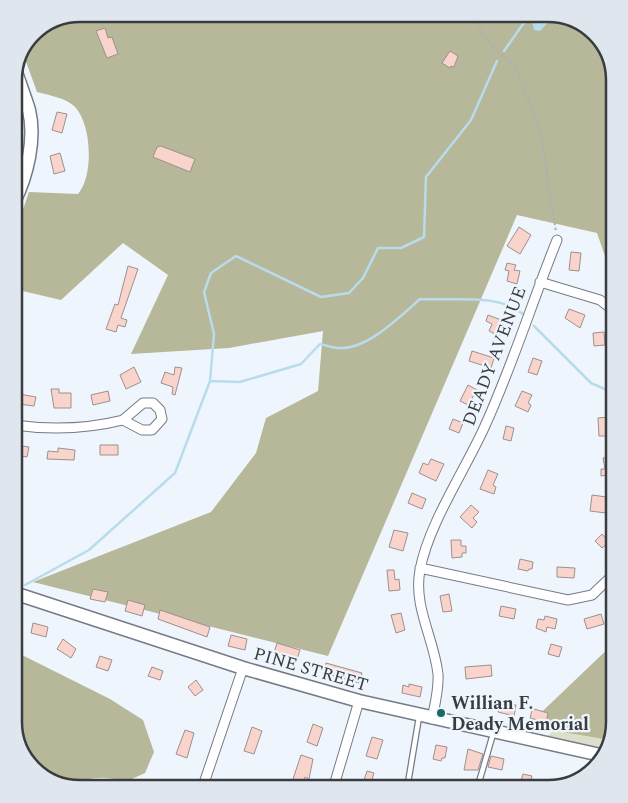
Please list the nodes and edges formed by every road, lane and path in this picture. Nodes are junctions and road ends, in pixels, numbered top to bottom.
1 (479, 23) edge
2 (23, 93) edge
3 (23, 177) edge
4 (557, 240) joint
5 (540, 282) junction
6 (606, 305) edge
7 (123, 420) dead end
8 (22, 426) edge
9 (420, 568) junction
10 (606, 582) edge
11 (22, 595) edge
12 (243, 668) junction
13 (359, 701) junction
14 (419, 716) junction
15 (432, 719) junction
16 (494, 732) junction
17 (596, 754) edge
18 (205, 780) edge
19 (336, 780) edge
20 (408, 780) edge
21 (480, 780) edge

1 - 4 path
2 - 3 street
4 - 5 street, DEADY AVENUE
5 - 6 street
5 - 9 street, DEADY AVENUE
7 - 8 street
9 - 10 street
9 - 15 street, DEADY AVENUE
11 - 12 street, PINE STREET
12 - 13 street, PINE STREET
12 - 18 street
13 - 14 street, PINE STREET
13 - 19 street
14 - 15 street, PINE STREET
14 - 20 lane
15 - 16 street, PINE STREET
16 - 17 street, PINE STREET
16 - 21 lane

